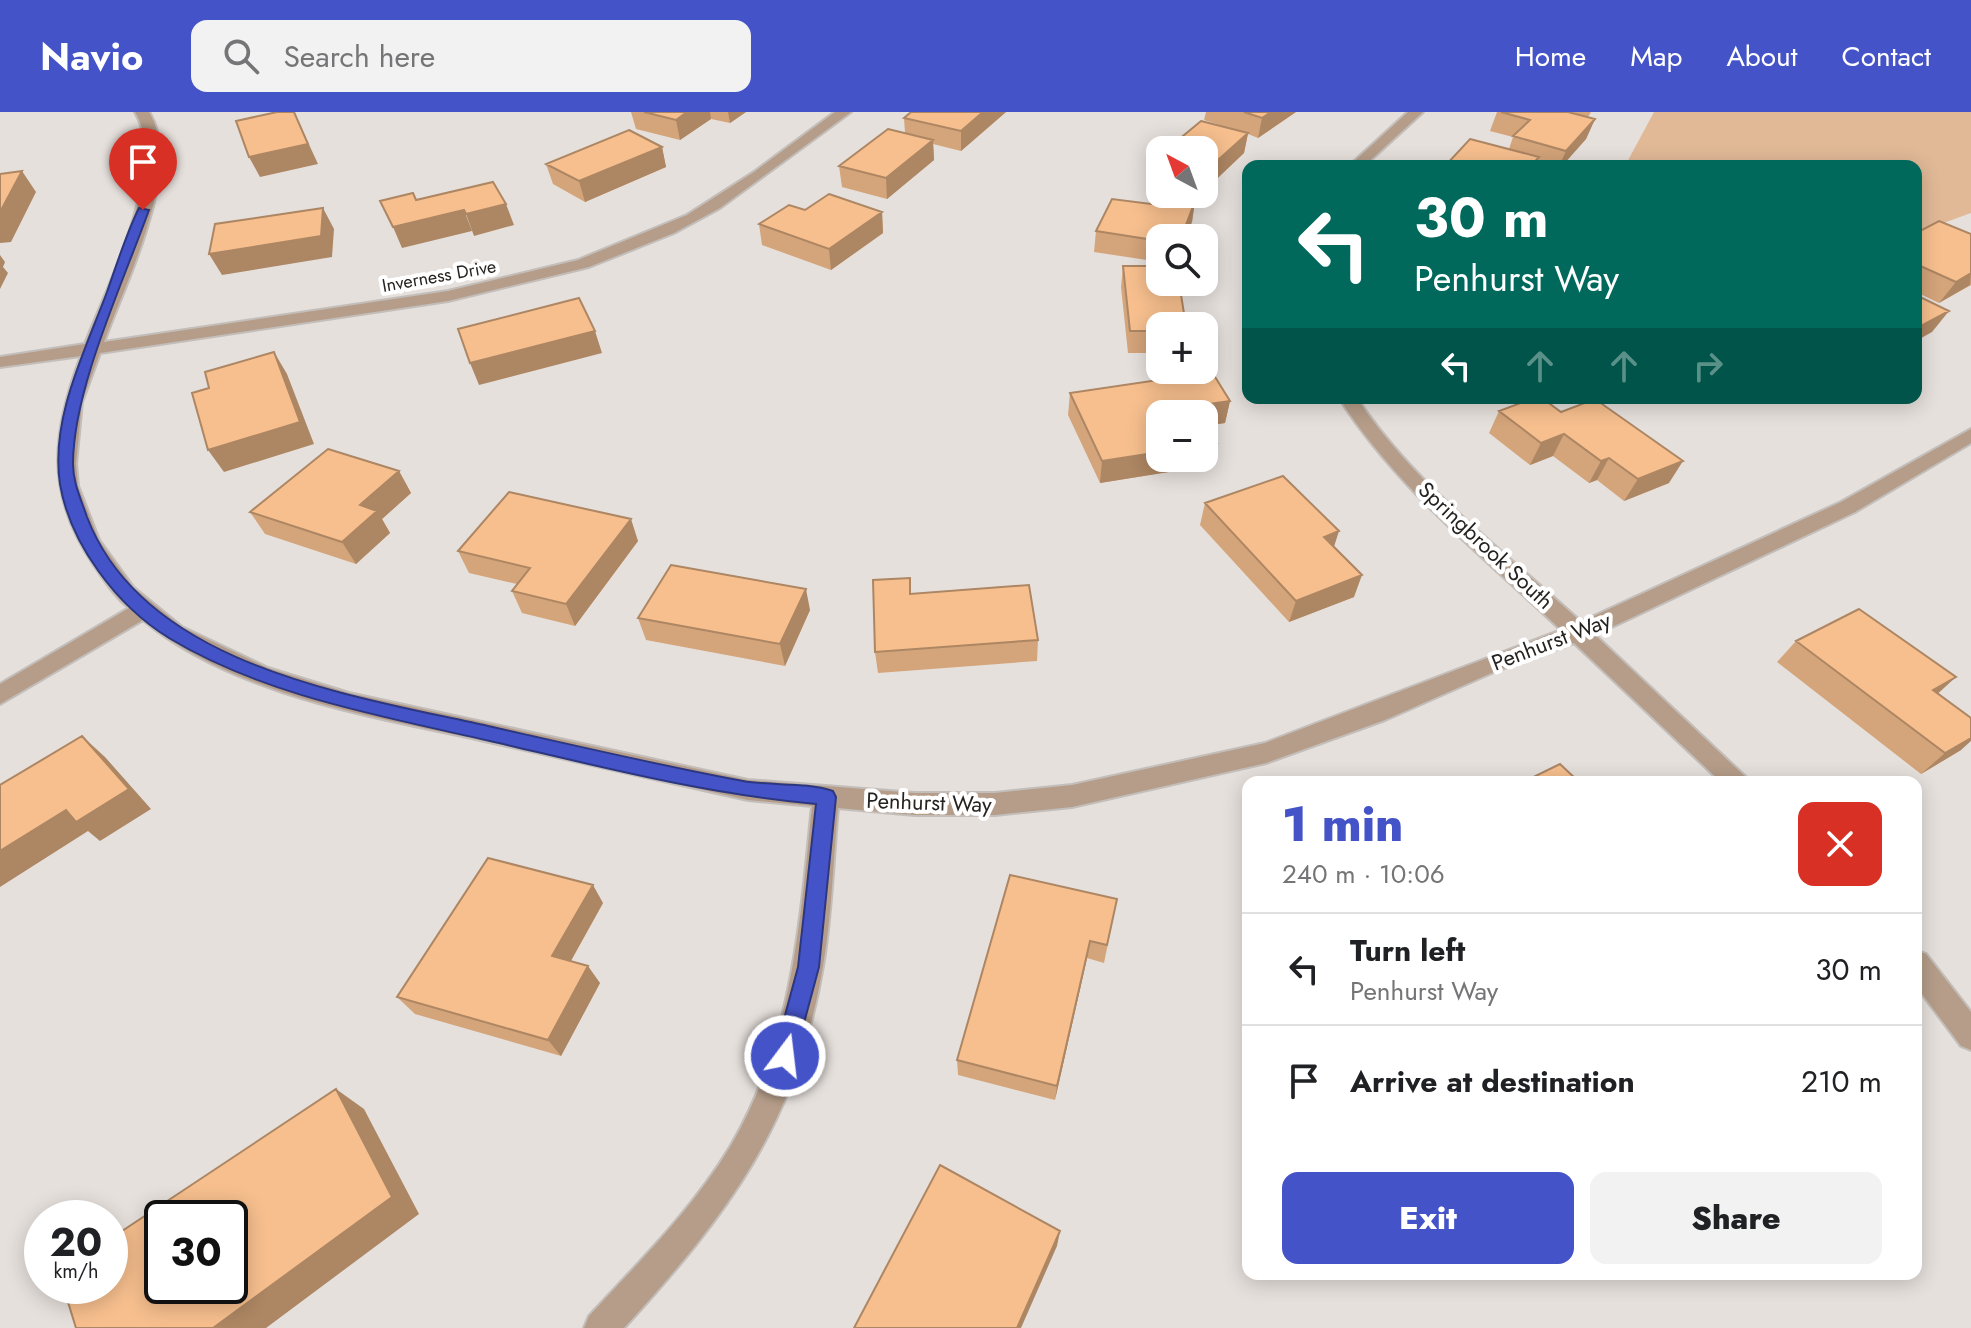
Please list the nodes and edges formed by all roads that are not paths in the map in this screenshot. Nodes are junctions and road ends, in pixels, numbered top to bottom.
1 (142, 112) edge
2 (844, 112) edge
3 (1416, 112) edge
4 (1363, 160) edge
5 (90, 349) junction
6 (0, 362) edge
7 (1352, 404) edge
8 (1971, 435) edge
9 (143, 610) junction
10 (1580, 632) junction
11 (0, 695) edge
12 (1732, 776) edge
13 (826, 797) junction
14 (1922, 971) edge
15 (1971, 1036) edge
16 (601, 1328) edge

1 - 5 street, Penhurst Way
2 - 5 street, Inverness Drive
3 - 4 street
5 - 6 street, Inverness Drive
5 - 9 street, Penhurst Way
7 - 10 street, Springbrook South
8 - 10 street, Penhurst Way
9 - 11 street
9 - 13 street, Penhurst Way
10 - 12 street, Springbrook South
10 - 13 street, Penhurst Way
13 - 16 street
14 - 15 street

